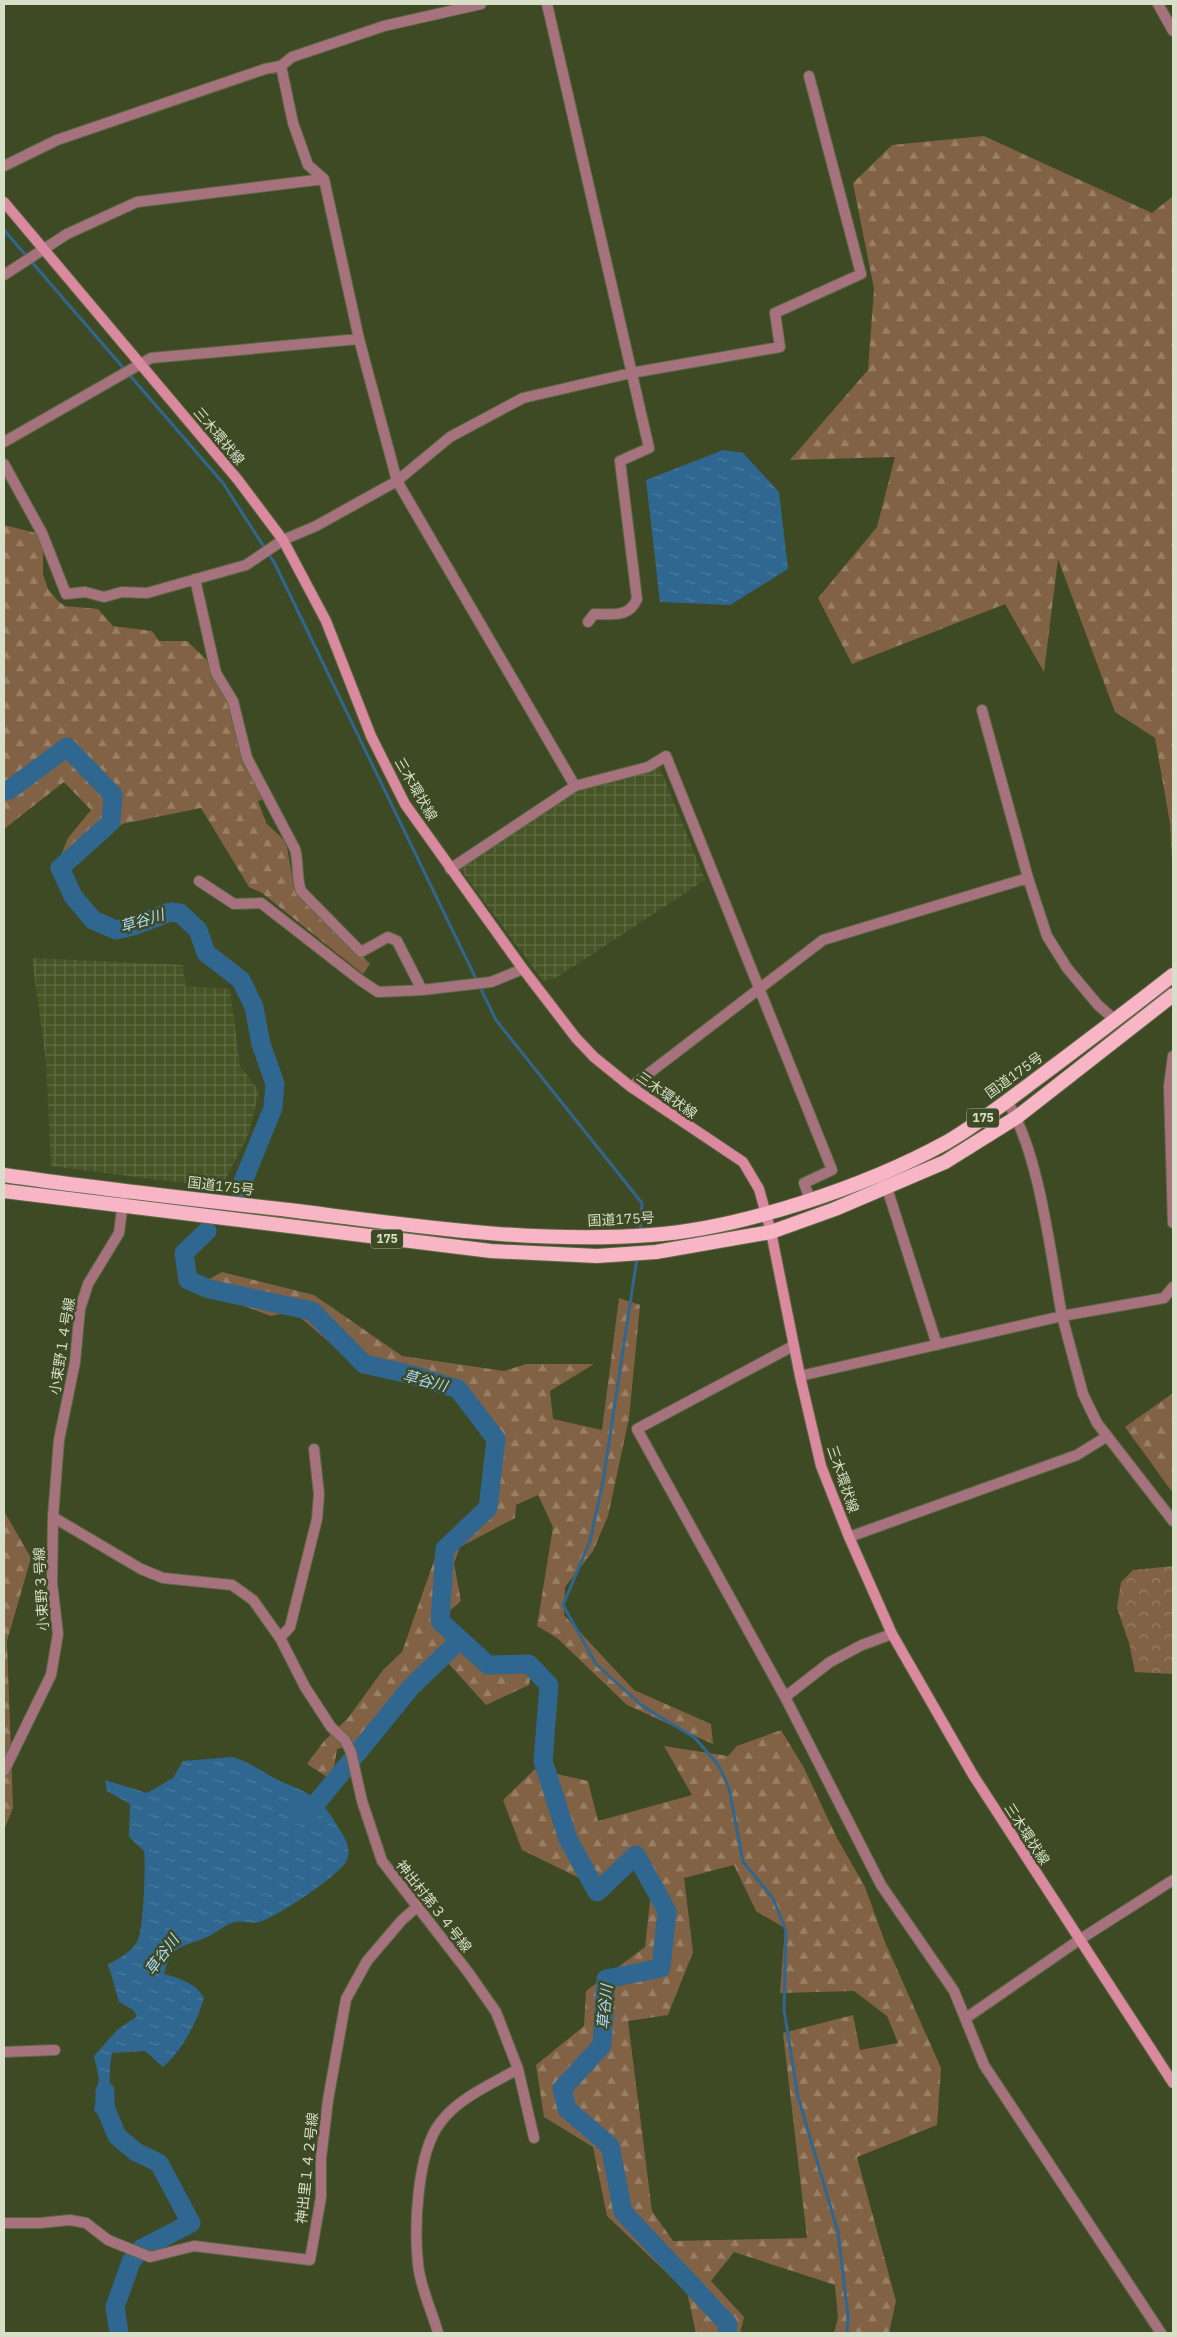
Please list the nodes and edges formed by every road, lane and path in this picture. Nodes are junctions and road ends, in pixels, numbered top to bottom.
1 (481, 4) edge
2 (547, 4) edge
3 (1158, 4) edge
4 (1173, 31) edge
5 (281, 66) junction
6 (809, 76) dead end
7 (4, 166) edge
8 (324, 179) junction
9 (4, 202) edge
10 (43, 249) junction
11 (4, 275) edge
12 (358, 340) junction
13 (140, 364) junction
14 (631, 373) junction
15 (4, 442) edge
16 (4, 464) edge
17 (397, 481) junction
18 (284, 540) junction
19 (195, 579) junction
20 (588, 622) dead end
21 (982, 710) dead end
22 (575, 786) junction
23 (450, 869) junction
24 (1028, 878) junction
25 (199, 881) dead end
26 (524, 970) junction
27 (1173, 975) edge
28 (422, 990) junction
29 (759, 990) junction
30 (1173, 995) edge
31 (1115, 1020) junction
32 (1173, 1056) edge
33 (631, 1087) junction
34 (1006, 1101) junction
35 (1017, 1117) junction
36 (4, 1175) edge
37 (887, 1188) junction
38 (126, 1190) junction
39 (4, 1191) edge
40 (810, 1198) junction
41 (122, 1207) junction
42 (766, 1213) junction
43 (1173, 1223) edge
44 (771, 1232) junction
45 (1173, 1287) edge
46 (1062, 1316) junction
47 (937, 1345) junction
48 (793, 1346) junction
49 (800, 1376) junction
50 (1106, 1437) junction
51 (314, 1449) dead end
52 (58, 1455) joint
53 (53, 1517) junction
54 (1173, 1521) edge
55 (849, 1537) junction
56 (892, 1634) junction
57 (280, 1638) junction
58 (785, 1696) junction
59 (4, 1771) edge
60 (1173, 1880) edge
61 (417, 1907) junction
62 (1079, 1940) junction
63 (966, 2018) junction
64 (55, 2050) dead end
65 (4, 2052) edge
66 (518, 2069) junction
67 (1173, 2083) edge
68 (534, 2138) dead end
69 (4, 2223) edge
70 (438, 2333) edge
71 (1161, 2333) edge

1 - 5 street
2 - 14 street
3 - 4 street
5 - 7 street
5 - 8 street
6 - 14 street
8 - 10 street
8 - 12 street
9 - 10 main road, 三木環状線
10 - 11 street
10 - 13 main road, 三木環状線
12 - 13 street
12 - 17 street
13 - 15 street
13 - 18 main road, 三木環状線
14 - 17 street
14 - 20 street
16 - 19 street
17 - 18 street
17 - 22 street
18 - 19 street
18 - 23 main road, 三木環状線
19 - 28 street
21 - 24 street
22 - 23 street
22 - 29 street
23 - 26 main road, 三木環状線
24 - 29 street
24 - 31 street
25 - 28 street
26 - 28 street
26 - 33 main road, 三木環状線
27 - 31 highway, 国道175号 / 175
29 - 33 street
29 - 40 street
30 - 35 highway, 175
31 - 34 highway, 国道175号 / 175
32 - 43 street
33 - 42 main road, 三木環状線
34 - 35 street
34 - 40 highway, 国道175号 / 175
35 - 37 highway, 175
35 - 46 street
36 - 38 highway, 国道175号 / 175
37 - 44 highway, 175
37 - 47 street
38 - 41 street, 小束野１４号線
38 - 42 highway, 国道175号 / 175
39 - 41 highway, 175
40 - 42 highway, 国道175号 / 175
41 - 44 highway, 175
41 - 52 street, 小束野１４号線
42 - 44 main road, 三木環状線
44 - 48 main road, 三木環状線
45 - 46 street
46 - 47 street
46 - 50 street
47 - 49 street
48 - 49 main road, 三木環状線
48 - 58 street
49 - 55 main road, 三木環状線
50 - 54 street
50 - 55 street
51 - 57 street
52 - 53 street, 小束野３号線
53 - 57 street, 神出村第３４号線
53 - 59 street, 小束野３号線
55 - 56 main road, 三木環状線
56 - 58 street
56 - 62 main road, 三木環状線
57 - 61 street, 神出村第３４号線
58 - 63 street
60 - 62 street
61 - 66 street, 神出村第３４号線
61 - 69 street, 神出里１４２号線
62 - 63 street
62 - 67 main road, 三木環状線
63 - 71 street
64 - 65 street
66 - 68 street, 神出村第３４号線
66 - 70 street

